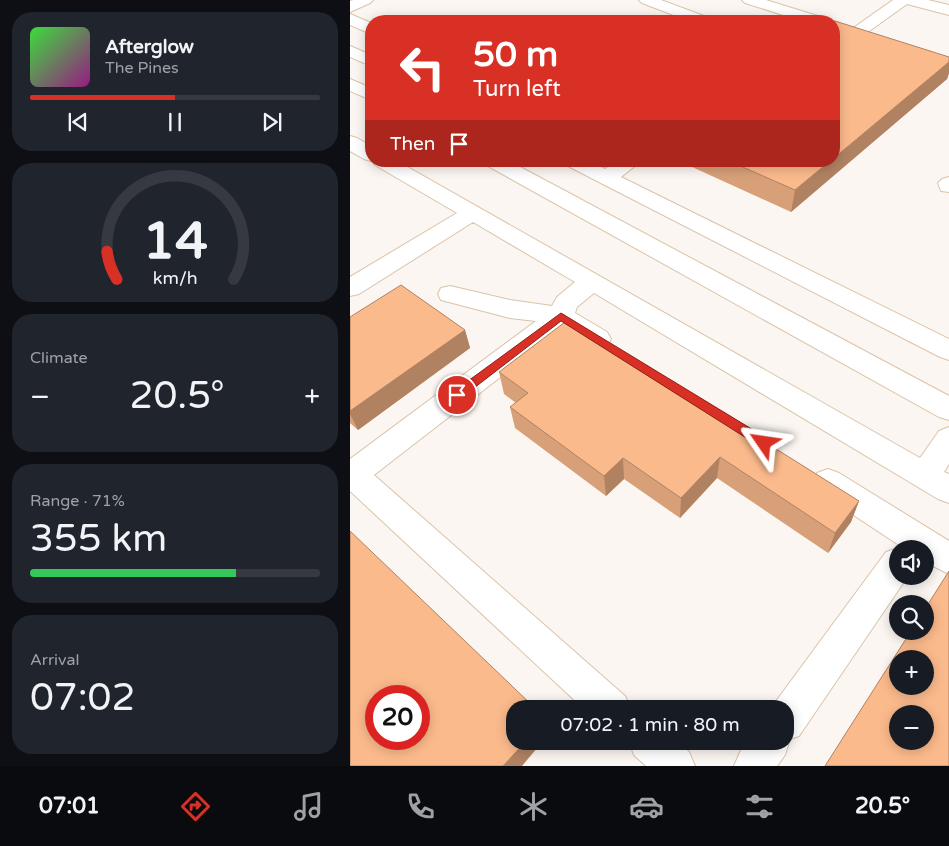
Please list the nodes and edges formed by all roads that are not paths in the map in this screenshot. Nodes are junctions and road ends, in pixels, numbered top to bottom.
1 (365, 0) edge
2 (647, 0) edge
3 (750, 0) edge
4 (903, 0) edge
5 (909, 0) edge
6 (350, 6) edge
7 (948, 8) edge
8 (687, 15) edge
9 (799, 15) edge
10 (350, 19) edge
11 (365, 26) edge
12 (874, 40) edge
13 (350, 50) edge
14 (365, 58) edge
15 (350, 84) edge
16 (365, 92) edge
17 (350, 142) edge
18 (365, 151) edge
19 (392, 167) edge
20 (504, 167) edge
21 (584, 167) edge
22 (622, 167) edge
23 (606, 178) junction
24 (472, 213) junction
25 (592, 281) junction
26 (350, 288) edge
27 (450, 294) dead end
28 (561, 316) junction
29 (949, 350) edge
30 (620, 353) edge
31 (949, 410) edge
32 (949, 440) edge
33 (806, 469) edge
34 (352, 473) edge
35 (937, 483) edge
36 (895, 540) edge
37 (934, 556) edge
38 (949, 559) edge
39 (889, 575) edge
40 (602, 700) edge
41 (794, 709) edge
42 (658, 750) edge
43 (765, 750) edge
44 (675, 766) edge
45 (754, 766) edge

1 - 6 lane
2 - 8 lane
3 - 9 lane
4 - 12 lane
5 - 7 lane
10 - 11 lane
13 - 14 lane
15 - 16 lane
17 - 18 lane
19 - 24 lane
20 - 31 lane
21 - 23 lane
22 - 23 lane
23 - 29 lane
24 - 25 lane
24 - 26 lane
25 - 28 lane
25 - 35 lane
27 - 28 lane
28 - 30 lane
28 - 34 lane
32 - 35 lane
33 - 36 lane
34 - 40 lane
37 - 38 lane
39 - 41 lane
42 - 44 lane
43 - 45 lane

